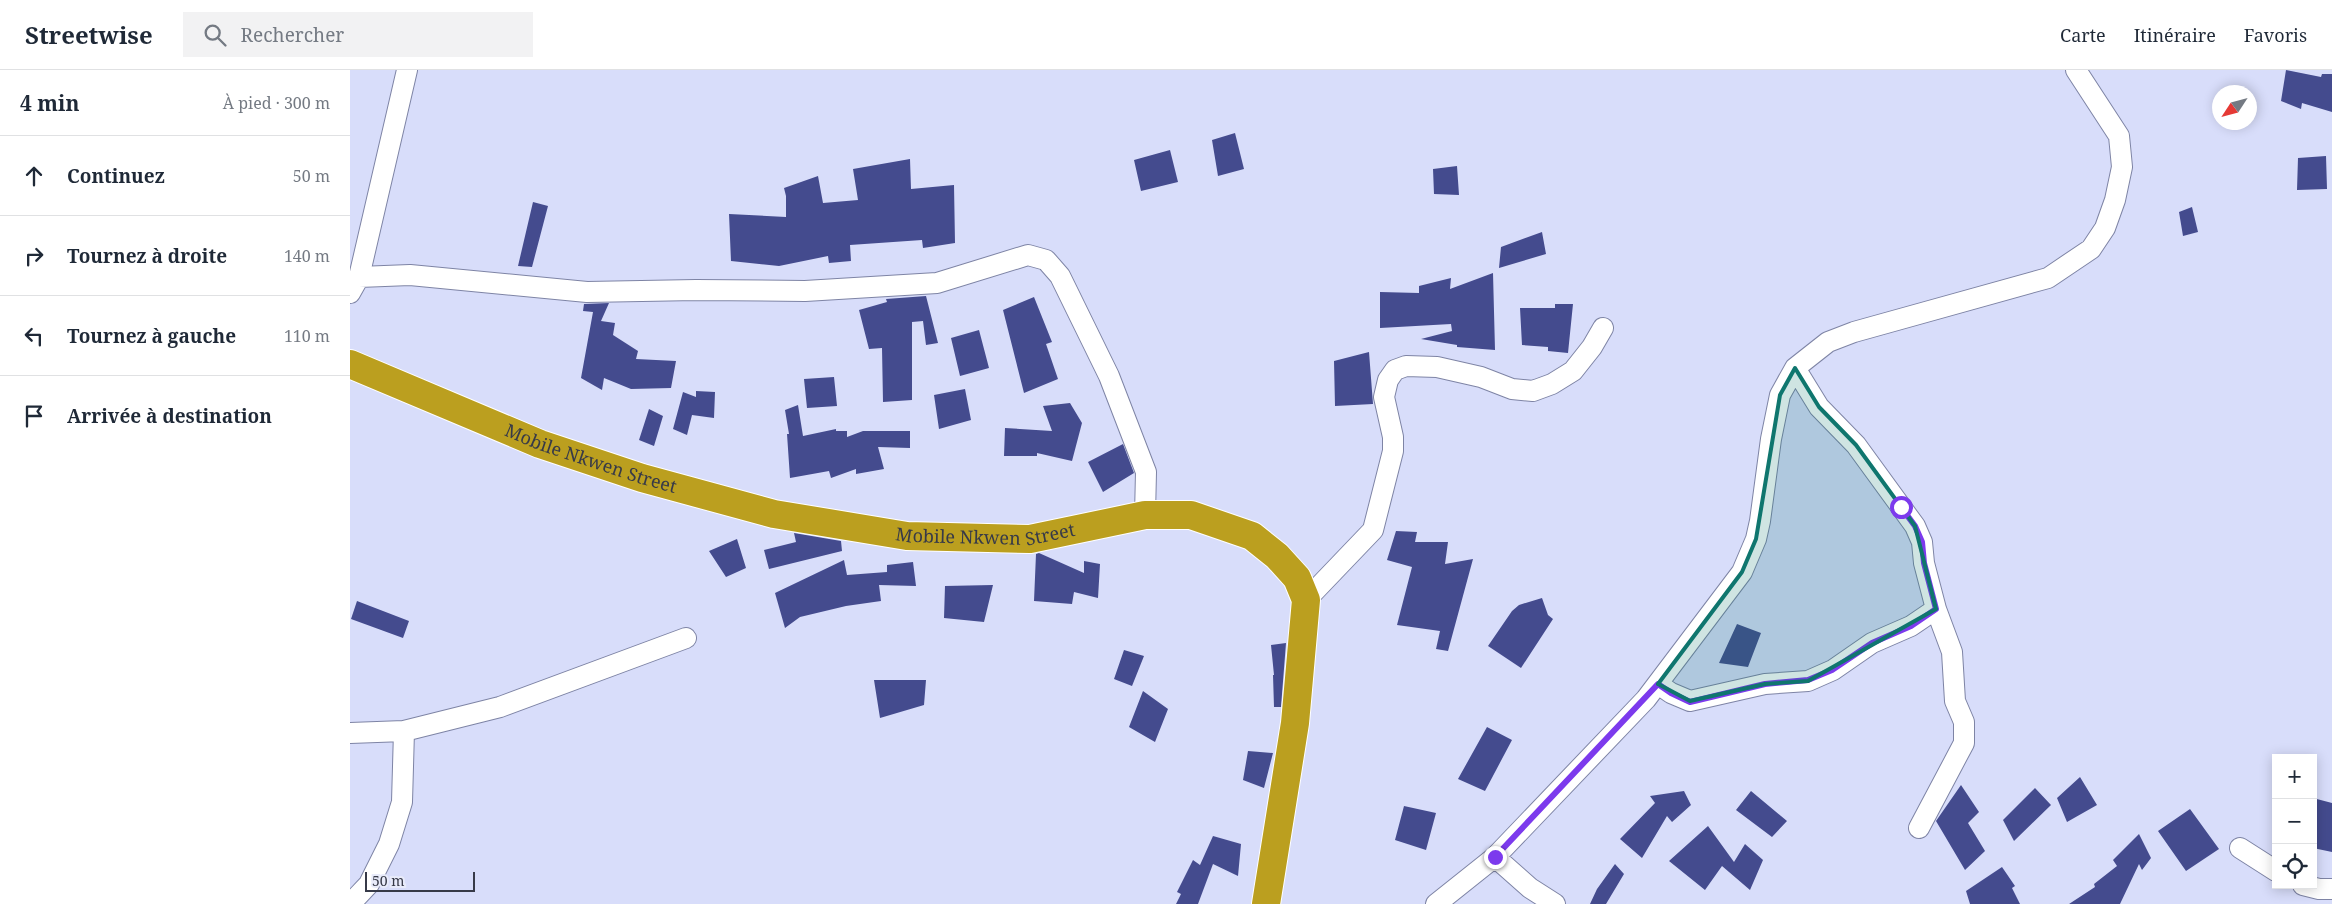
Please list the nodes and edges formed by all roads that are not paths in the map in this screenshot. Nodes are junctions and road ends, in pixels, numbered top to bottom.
1 (407, 70) edge
2 (2076, 70) edge
3 (354, 285) edge
4 (1603, 328) dead end
5 (350, 364) edge
6 (1795, 368) junction
7 (1145, 515) junction
8 (1306, 600) junction
9 (1936, 609) junction
10 (686, 638) dead end
11 (1658, 684) junction
12 (404, 731) junction
13 (350, 733) edge
14 (1918, 828) dead end
15 (2240, 848) dead end
16 (1495, 857) junction
17 (2272, 868) edge
18 (2317, 888) edge
19 (2332, 889) edge
20 (352, 901) dead end
21 (1266, 904) edge
22 (1436, 904) edge
23 (1555, 904) edge

1 - 3 street
2 - 6 street
3 - 7 street
4 - 8 street
5 - 7 highway, Mobile Nkwen Street
6 - 9 street
6 - 11 street
7 - 8 highway, Mobile Nkwen Street
8 - 21 highway, Mobile Nkwen Street
9 - 11 street
9 - 14 street
10 - 12 street
11 - 16 street
12 - 13 street
12 - 20 street
15 - 17 street
16 - 22 street
16 - 23 street
18 - 19 street

